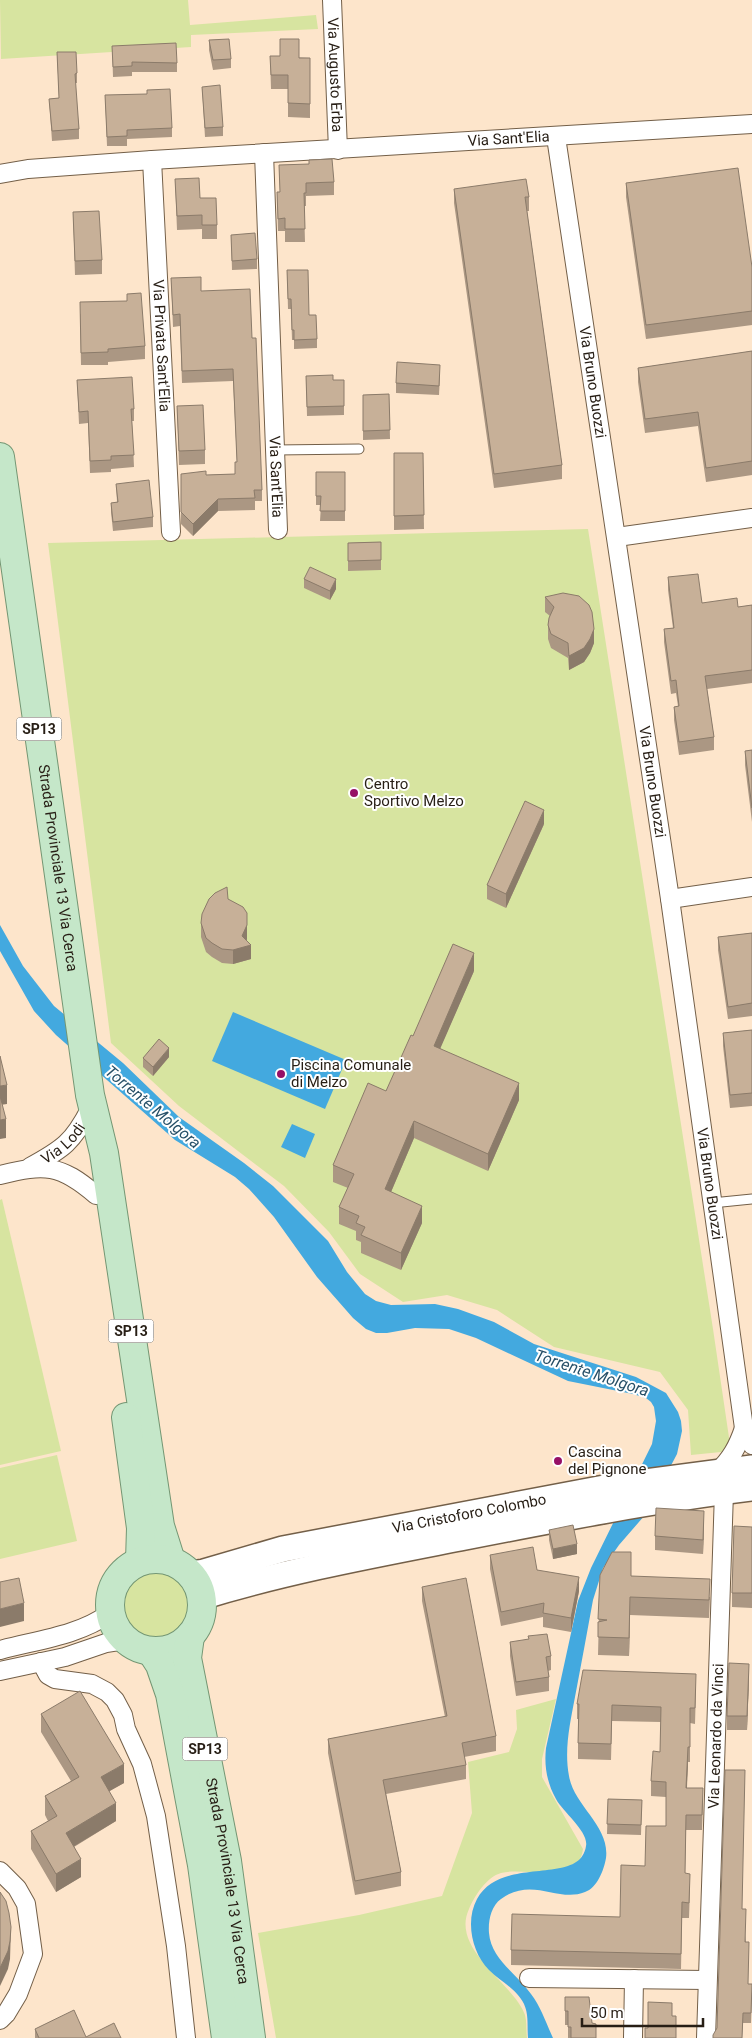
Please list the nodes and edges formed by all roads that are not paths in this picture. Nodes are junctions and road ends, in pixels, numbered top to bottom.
1 (332, 0) edge
2 (752, 124) edge
3 (556, 137) junction
4 (338, 150) junction
5 (264, 153) junction
6 (152, 160) junction
7 (0, 165) edge
8 (28, 169) junction
9 (0, 174) edge
10 (359, 449) dead end
11 (275, 450) junction
12 (0, 456) edge
13 (752, 518) edge
14 (278, 530) dead end
15 (170, 532) dead end
16 (617, 538) junction
17 (752, 887) edge
18 (670, 899) junction
19 (91, 1102) junction
20 (28, 1168) junction
21 (0, 1175) edge
22 (96, 1194) junction
23 (752, 1198) edge
24 (712, 1203) junction
25 (744, 1428) junction
26 (752, 1445) edge
27 (752, 1468) edge
28 (707, 1484) junction
29 (752, 1488) edge
30 (140, 1561) junction
31 (187, 1577) junction
32 (110, 1613) junction
33 (64, 1634) junction
34 (190, 1636) junction
35 (125, 1640) junction
36 (0, 1650) edge
37 (151, 1652) junction
38 (49, 1660) junction
39 (0, 1671) edge
40 (215, 1863) junction
41 (0, 1871) edge
42 (529, 1978) dead end
43 (634, 1979) junction
44 (708, 1980) junction
45 (0, 2020) edge
46 (186, 2038) edge
47 (226, 2038) edge
48 (251, 2038) edge
49 (633, 2038) edge
50 (706, 2038) edge

1 - 4 street, Via Augusto Erba
2 - 3 street, Via Sant'Elia
3 - 4 street, Via Sant'Elia
3 - 16 street, Via Bruno Buozzi
4 - 5 street, Via Sant'Elia
5 - 6 street, Via Sant'Elia
5 - 11 street, Via Sant'Elia
6 - 8 street, Via Sant'Elia
6 - 15 street, Via Privata Sant'Elia
7 - 8 street, Via Sant'Elia
8 - 9 street, Via Sant'Elia
10 - 11 lane
11 - 14 street, Via Sant'Elia
12 - 19 main road, Strada Provinciale 13 Via Cerca / SP13
13 - 16 street
16 - 18 street, Via Bruno Buozzi
17 - 18 street
18 - 24 street, Via Bruno Buozzi
19 - 20 street, Via Lodi
19 - 22 main road, Strada Provinciale 13 Via Cerca / SP13
19 - 31 main road, Strada Provinciale 13 Via Cerca / SP13
20 - 21 street, Via Lodi
20 - 22 street, Via Lodi
22 - 30 main road, Strada Provinciale 13 Via Cerca / SP13
23 - 24 lane
24 - 25 street, Via Bruno Buozzi
25 - 26 street, Via Bruno Buozzi
25 - 28 street
27 - 28 street, Via Cristoforo Colombo
28 - 29 street, Via Cristoforo Colombo
28 - 31 street, Via Cristoforo Colombo
28 - 44 street, Via Leonardo da Vinci
30 - 31 main road
30 - 32 main road
31 - 34 main road, Strada Provinciale 13 Via Cerca / SP13
32 - 33 street
32 - 35 main road
33 - 36 street
33 - 38 street
34 - 37 main road, Strada Provinciale 13 Via Cerca / SP13
34 - 40 main road, Strada Provinciale 13 Via Cerca / SP13
35 - 37 main road
35 - 38 street
37 - 40 main road, Strada Provinciale 13 Via Cerca / SP13
38 - 39 street
38 - 46 street
40 - 47 main road, Strada Provinciale 13 Via Cerca / SP13
40 - 48 main road, Strada Provinciale 13 Via Cerca / SP13
41 - 45 street
42 - 43 street
43 - 44 street
43 - 49 street
44 - 50 street, Via Leonardo da Vinci

